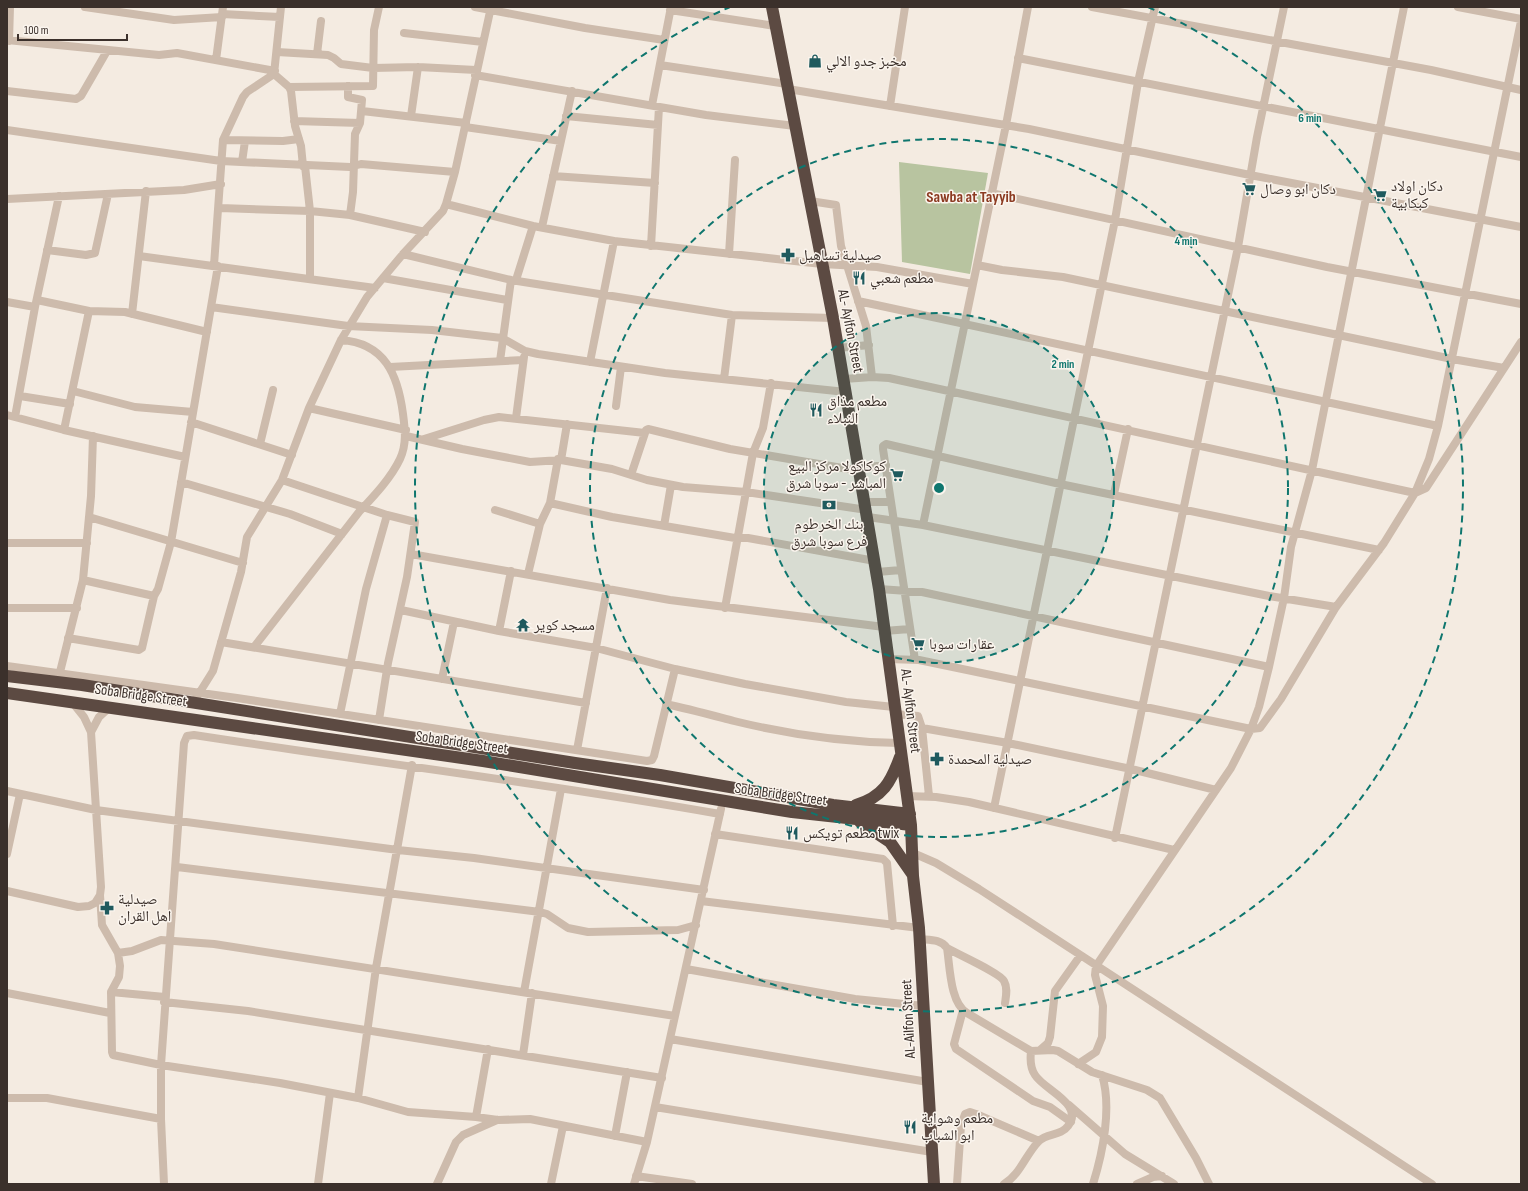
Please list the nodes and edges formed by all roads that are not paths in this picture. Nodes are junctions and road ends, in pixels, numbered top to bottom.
1 (10, 7) edge
2 (85, 7) edge
3 (281, 7) edge
4 (379, 7) edge
5 (474, 7) edge
6 (772, 7) edge
7 (905, 7) edge
8 (1028, 7) edge
9 (1092, 7) edge
10 (1155, 7) edge
11 (1284, 7) edge
12 (1404, 7) edge
13 (1458, 7) edge
14 (490, 8) edge
15 (670, 8) edge
16 (222, 12) edge
17 (280, 17) junction
18 (1153, 18) junction
19 (1521, 20) edge
20 (321, 21) dead end
21 (775, 26) junction
22 (404, 33) dead end
23 (664, 40) junction
24 (8, 41) edge
25 (483, 42) junction
26 (1277, 42) junction
27 (107, 50) junction
28 (277, 52) junction
29 (317, 54) junction
30 (1018, 58) junction
31 (216, 60) junction
32 (1392, 64) junction
33 (660, 65) junction
34 (373, 68) junction
35 (418, 68) junction
36 (275, 72) junction
37 (476, 73) junction
38 (1138, 82) junction
39 (348, 86) junction
40 (289, 87) junction
41 (787, 87) junction
42 (1507, 88) junction
43 (1521, 90) edge
44 (7, 91) edge
45 (572, 91) junction
46 (1263, 105) junction
47 (656, 106) junction
48 (890, 106) junction
49 (362, 111) junction
50 (411, 116) junction
51 (566, 116) junction
52 (294, 121) junction
53 (360, 123) junction
54 (466, 125) junction
55 (658, 125) junction
56 (1006, 125) junction
57 (795, 126) junction
58 (7, 130) edge
59 (1379, 130) junction
60 (299, 139) junction
61 (223, 140) junction
62 (245, 141) junction
63 (561, 141) junction
64 (1126, 150) junction
65 (1494, 152) junction
66 (1521, 157) edge
67 (735, 160) dead end
68 (221, 161) junction
69 (242, 162) junction
70 (304, 166) junction
71 (354, 167) junction
72 (455, 172) junction
73 (1250, 175) junction
74 (553, 176) junction
75 (655, 183) junction
76 (221, 184) junction
77 (146, 191) junction
78 (991, 193) junction
79 (108, 194) junction
80 (59, 196) junction
81 (1366, 198) junction
82 (7, 199) edge
83 (810, 201) junction
84 (446, 204) junction
85 (220, 208) junction
86 (310, 211) junction
87 (350, 215) junction
88 (1115, 220) junction
89 (1482, 220) junction
90 (533, 226) junction
91 (542, 227) junction
92 (1521, 228) edge
93 (425, 232) junction
94 (614, 241) junction
95 (651, 246) junction
96 (1238, 247) junction
97 (47, 250) junction
98 (403, 254) junction
99 (729, 254) junction
100 (139, 256) junction
101 (822, 264) junction
102 (847, 265) junction
103 (977, 265) junction
104 (216, 266) junction
105 (1351, 270) junction
106 (310, 278) junction
107 (383, 278) junction
108 (514, 280) junction
109 (973, 284) junction
110 (1102, 285) junction
111 (375, 288) junction
112 (1467, 293) junction
113 (603, 294) junction
114 (507, 300) junction
115 (858, 301) junction
116 (7, 302) edge
117 (36, 304) junction
118 (1521, 304) edge
119 (211, 307) junction
120 (1224, 310) junction
121 (89, 311) junction
122 (132, 314) junction
123 (732, 315) junction
124 (833, 318) junction
125 (965, 324) junction
126 (348, 326) junction
127 (206, 332) junction
128 (1338, 335) junction
129 (502, 338) junction
130 (341, 340) junction
131 (1521, 342) edge
132 (869, 345) junction
133 (838, 348) junction
134 (525, 351) junction
135 (1088, 352) junction
136 (1452, 359) junction
137 (523, 360) junction
138 (500, 361) junction
139 (590, 362) junction
140 (390, 366) junction
141 (621, 367) junction
142 (1504, 368) junction
143 (1211, 376) junction
144 (872, 377) junction
145 (724, 379) junction
146 (844, 379) junction
147 (771, 384) junction
148 (273, 390) dead end
149 (73, 391) junction
150 (952, 391) junction
151 (846, 392) junction
152 (20, 396) junction
153 (1325, 402) junction
154 (70, 404) junction
155 (616, 406) dead end
156 (309, 408) junction
157 (193, 412) junction
158 (7, 415) edge
159 (15, 418) junction
160 (516, 418) junction
161 (1074, 418) junction
162 (191, 422) junction
163 (567, 424) junction
164 (1438, 426) junction
165 (1128, 429) junction
166 (64, 430) junction
167 (406, 433) junction
168 (645, 433) junction
169 (93, 436) junction
170 (423, 440) junction
171 (260, 444) junction
172 (1196, 444) junction
173 (753, 453) junction
174 (292, 454) junction
175 (939, 455) junction
176 (184, 457) junction
177 (559, 460) junction
178 (886, 465) junction
179 (860, 469) junction
180 (1312, 470) junction
181 (631, 475) junction
182 (282, 480) junction
183 (181, 482) junction
184 (671, 484) junction
185 (1060, 484) junction
186 (746, 492) junction
187 (1415, 493) junction
188 (1114, 494) junction
189 (891, 502) junction
190 (550, 503) junction
191 (364, 506) junction
192 (266, 507) junction
193 (1183, 508) junction
194 (495, 510) dead end
195 (867, 510) junction
196 (387, 515) junction
197 (89, 517) junction
198 (894, 520) junction
199 (540, 524) junction
200 (923, 525) junction
201 (664, 526) junction
202 (1296, 532) junction
203 (342, 534) junction
204 (739, 538) junction
205 (171, 542) junction
206 (7, 543) edge
207 (87, 543) junction
208 (1047, 550) junction
209 (1379, 550) junction
210 (411, 554) junction
211 (243, 563) junction
212 (876, 566) junction
213 (901, 570) junction
214 (511, 571) junction
215 (528, 574) junction
216 (1168, 575) junction
217 (83, 580) junction
218 (607, 588) junction
219 (879, 589) junction
220 (904, 590) junction
221 (154, 596) junction
222 (1284, 598) junction
223 (1336, 607) junction
224 (7, 608) edge
225 (77, 608) junction
226 (725, 608) junction
227 (401, 610) junction
228 (1034, 617) junction
229 (454, 622) junction
230 (884, 629) junction
231 (910, 629) junction
232 (499, 631) junction
233 (68, 638) junction
234 (221, 642) junction
235 (1156, 642) junction
236 (254, 647) junction
237 (596, 648) junction
238 (888, 659) junction
239 (915, 660) junction
240 (351, 664) junction
241 (7, 666) edge
242 (1270, 667) junction
243 (387, 670) junction
244 (675, 670) junction
245 (60, 672) junction
246 (7, 676) edge
247 (442, 679) junction
248 (1020, 680) junction
249 (7, 693) edge
250 (197, 698) junction
251 (72, 701) junction
252 (586, 703) junction
253 (666, 704) junction
254 (1143, 706) junction
255 (110, 707) junction
256 (895, 711) junction
257 (340, 714) junction
258 (379, 720) junction
259 (922, 728) junction
260 (1251, 729) junction
261 (91, 732) junction
262 (1008, 743) junction
263 (900, 749) junction
264 (577, 750) junction
265 (412, 766) junction
266 (1131, 769) junction
267 (660, 775) junction
268 (561, 789) junction
269 (659, 789) junction
270 (1216, 790) junction
271 (7, 791) edge
272 (20, 794) junction
273 (907, 796) junction
274 (929, 796) junction
275 (852, 807) junction
276 (721, 808) junction
277 (994, 808) junction
278 (96, 810) junction
279 (910, 819) junction
280 (857, 820) junction
281 (180, 821) junction
282 (716, 834) junction
283 (1115, 838) junction
284 (398, 850) junction
285 (1174, 850) junction
286 (913, 853) junction
287 (7, 854) edge
288 (177, 867) junction
289 (546, 869) junction
290 (914, 876) junction
291 (704, 890) junction
292 (7, 891) edge
293 (390, 892) junction
294 (100, 895) junction
295 (702, 901) junction
296 (540, 912) junction
297 (696, 925) junction
298 (893, 926) junction
299 (920, 934) junction
300 (169, 940) junction
301 (947, 948) junction
302 (118, 953) junction
303 (1080, 956) junction
304 (1096, 966) junction
305 (376, 968) junction
306 (686, 969) junction
307 (111, 992) junction
308 (7, 993) edge
309 (528, 993) junction
310 (164, 999) junction
311 (1005, 1003) dead end
312 (924, 1006) junction
313 (963, 1010) junction
314 (110, 1013) junction
315 (675, 1016) junction
316 (367, 1031) junction
317 (670, 1039) junction
318 (488, 1049) junction
319 (1040, 1050) junction
320 (1031, 1051) junction
321 (523, 1055) junction
322 (1078, 1064) junction
323 (161, 1065) junction
324 (626, 1072) junction
325 (1102, 1075) junction
326 (662, 1078) junction
327 (928, 1082) junction
328 (330, 1093) junction
329 (7, 1098) edge
330 (358, 1098) junction
331 (1069, 1104) junction
332 (655, 1107) junction
333 (476, 1117) junction
334 (161, 1119) junction
335 (498, 1120) junction
336 (1071, 1122) junction
337 (563, 1126) junction
338 (1103, 1134) junction
339 (615, 1136) junction
340 (1039, 1141) junction
341 (647, 1142) junction
342 (932, 1152) junction
343 (1163, 1176) junction
344 (635, 1180) edge
345 (164, 1184) edge
346 (318, 1184) edge
347 (437, 1184) edge
348 (551, 1184) edge
349 (692, 1184) edge
350 (934, 1184) edge
351 (957, 1184) edge
352 (1004, 1184) edge
353 (1093, 1184) edge
354 (1137, 1184) edge
355 (1174, 1184) edge
356 (1209, 1184) edge
357 (1432, 1184) edge

1 - 24 street
2 - 16 street
3 - 17 street
4 - 34 street
5 - 14 street
6 - 21 highway, AL- Aylfon Street
7 - 48 street
8 - 30 street
9 - 18 street
10 - 18 street
11 - 26 street
12 - 32 street
13 - 19 street
14 - 23 street
14 - 25 street
15 - 21 street
15 - 23 street
16 - 17 street
16 - 31 street
17 - 28 street
18 - 26 street
18 - 38 street
19 - 42 street
20 - 29 street
21 - 41 highway, AL- Aylfon Street
22 - 25 street
23 - 33 street
24 - 27 street
25 - 37 street
26 - 32 street
26 - 46 street
27 - 31 street
27 - 44 street
28 - 29 street
28 - 36 street
29 - 34 street
30 - 38 street
30 - 56 street
31 - 36 street
32 - 42 street
32 - 59 street
33 - 41 street
33 - 47 street
34 - 35 street
34 - 39 street
35 - 37 street
35 - 50 street
36 - 40 street
36 - 61 street
37 - 45 street
37 - 54 street
38 - 46 street
38 - 64 street
39 - 40 street
39 - 49 street
40 - 52 street
41 - 48 street
41 - 57 highway, AL- Aylfon Street
42 - 43 street
42 - 65 street
45 - 47 street
45 - 51 street
46 - 59 street
46 - 73 street
47 - 55 street
47 - 57 street
48 - 56 street
49 - 50 street
49 - 53 street
50 - 54 street
51 - 55 street
51 - 63 street
52 - 53 street
52 - 60 street
53 - 71 street
54 - 63 street
54 - 72 street
55 - 75 street
56 - 64 street
56 - 78 street
57 - 83 highway, AL- Aylfon Street
58 - 68 street
59 - 65 street
59 - 81 street
60 - 62 street
60 - 70 street
61 - 62 street
61 - 68 street
62 - 69 street
63 - 74 street
64 - 73 street
64 - 88 street
65 - 66 street
65 - 89 street
67 - 99 street
68 - 69 street
68 - 76 street
69 - 70 street
70 - 71 street
70 - 86 street
71 - 72 street
71 - 87 street
72 - 84 street
73 - 81 street
73 - 96 street
74 - 75 street
74 - 91 street
75 - 95 street
76 - 77 street
76 - 85 street
77 - 79 street
77 - 100 street
78 - 88 street
78 - 103 street
79 - 80 street
79 - 97 street
80 - 82 street
80 - 97 street
81 - 89 street
81 - 105 street
83 - 101 highway, AL- Aylfon Street
83 - 102 street
84 - 90 street
84 - 93 street
85 - 86 street
85 - 104 street
86 - 87 street
86 - 106 street
87 - 93 street
88 - 96 street
88 - 110 street
89 - 92 street
89 - 112 street
90 - 91 street
90 - 108 street
91 - 94 street
93 - 98 street
94 - 95 street
94 - 113 street
95 - 99 street
96 - 105 street
96 - 120 street
97 - 117 street
98 - 107 street
98 - 108 street
99 - 101 street
100 - 104 street
100 - 122 street
101 - 102 street
101 - 124 highway, AL- Aylfon Street
102 - 109 street
102 - 115 street
103 - 109 street
103 - 110 street
104 - 106 street
104 - 119 street
105 - 112 street
105 - 128 street
106 - 111 street
107 - 111 street
107 - 114 street
108 - 113 street
108 - 114 street
109 - 125 street
110 - 120 street
110 - 135 street
111 - 126 street
112 - 118 street
112 - 136 street
113 - 123 street
113 - 139 street
114 - 129 street
115 - 125 street
115 - 132 street
116 - 117 street
117 - 121 street
117 - 152 street
119 - 126 street
119 - 127 street
120 - 128 street
120 - 143 street
121 - 122 street
121 - 149 street
122 - 127 street
123 - 124 street
123 - 145 street
124 - 133 highway, AL- Aylfon Street
125 - 135 street
125 - 150 street
126 - 129 street
126 - 130 street
127 - 157 street
128 - 136 street
128 - 153 street
129 - 134 street
129 - 138 street
130 - 140 street
130 - 156 street
131 - 142 street
132 - 133 street
132 - 144 street
133 - 146 highway, AL- Aylfon Street
134 - 137 street
134 - 139 street
135 - 143 street
135 - 161 street
136 - 142 street
136 - 164 street
137 - 138 street
137 - 160 street
138 - 140 street
139 - 141 street
140 - 167 street
141 - 145 street
141 - 155 street
142 - 187 street
143 - 153 street
143 - 172 street
144 - 146 street
144 - 150 street
145 - 147 street
146 - 151 highway, AL- Aylfon Street
147 - 151 street
147 - 173 street
148 - 171 street
149 - 154 street
149 - 157 street
150 - 161 street
150 - 175 street
151 - 179 highway, AL- Aylfon Street
152 - 154 street
152 - 159 street
153 - 164 street
153 - 180 street
154 - 166 street
156 - 167 street
156 - 174 street
157 - 162 street
158 - 159 street
159 - 166 street
160 - 163 street
160 - 170 street
161 - 165 street
161 - 185 street
162 - 171 street
162 - 176 street
163 - 168 street
163 - 177 street
164 - 187 street
165 - 172 street
165 - 188 street
166 - 169 street
167 - 170 street
167 - 191 street
168 - 173 street
168 - 181 street
169 - 176 street
169 - 197 street
170 - 177 street
171 - 174 street
172 - 180 street
172 - 193 street
173 - 179 street
173 - 186 street
174 - 182 street
175 - 178 street
175 - 185 street
175 - 200 street
176 - 183 street
177 - 181 street
177 - 190 street
178 - 179 street
178 - 189 street
179 - 195 highway, AL- Aylfon Street
180 - 187 street
180 - 202 street
181 - 184 street
182 - 191 street
182 - 192 street
183 - 192 street
183 - 205 street
184 - 186 street
184 - 201 street
185 - 188 street
185 - 208 street
186 - 195 street
186 - 204 street
187 - 209 street
188 - 193 street
189 - 195 street
189 - 198 street
190 - 199 street
190 - 201 street
191 - 196 street
191 - 203 street
192 - 203 street
192 - 211 street
193 - 202 street
193 - 216 street
194 - 199 street
195 - 198 street
195 - 212 highway, AL- Aylfon Street
196 - 210 street
196 - 240 street
197 - 205 street
197 - 207 street
198 - 200 street
198 - 213 street
199 - 215 street
200 - 208 street
201 - 204 street
202 - 209 street
202 - 222 street
203 - 236 street
204 - 212 street
204 - 226 street
205 - 211 street
205 - 221 street
206 - 207 street
207 - 217 street
208 - 216 street
208 - 228 street
209 - 223 street
210 - 214 street
210 - 227 street
211 - 234 street
212 - 213 street
212 - 219 highway, AL- Aylfon Street
213 - 220 street
214 - 215 street
214 - 232 street
215 - 218 street
216 - 222 street
216 - 235 street
217 - 221 street
217 - 225 street
218 - 226 street
218 - 237 street
219 - 220 street
219 - 230 highway, AL- Aylfon Street
220 - 228 street
220 - 231 street
221 - 233 street
222 - 223 street
222 - 242 street
223 - 260 street
224 - 225 street
225 - 233 street
226 - 230 street
227 - 229 street
227 - 243 street
228 - 235 street
228 - 248 street
229 - 232 street
229 - 247 street
230 - 231 street
230 - 238 highway, AL- Aylfon Street
231 - 239 street
232 - 237 street
233 - 245 street
234 - 236 street
234 - 250 street
235 - 242 street
235 - 254 street
236 - 240 street
237 - 244 street
237 - 252 street
238 - 239 street
238 - 256 highway, AL- Aylfon Street
239 - 248 street
240 - 243 street
240 - 257 street
241 - 245 street
242 - 260 street
243 - 247 street
243 - 258 street
244 - 253 street
244 - 256 street
245 - 250 street
246 - 250 highway, Soba Bridge Street
247 - 252 street
248 - 254 street
248 - 262 street
249 - 251 highway, Soba Bridge Street
250 - 257 street
250 - 267 highway, Soba Bridge Street
251 - 255 highway, Soba Bridge Street
251 - 261 street
252 - 264 street
253 - 263 street
253 - 264 street
254 - 260 street
254 - 266 street
255 - 261 street
255 - 269 highway, Soba Bridge Street
256 - 259 street
256 - 263 highway, AL- Aylfon Street
257 - 258 street
258 - 264 street
259 - 262 street
259 - 274 street
260 - 270 street
261 - 278 street
262 - 266 street
262 - 277 street
263 - 273 highway, AL- Aylfon Street
263 - 275 highway
265 - 268 street
265 - 281 street
265 - 284 street
266 - 270 street
266 - 283 street
267 - 269 highway
267 - 275 highway, Soba Bridge Street
268 - 276 street
268 - 289 street
269 - 276 highway, Soba Bridge Street
270 - 285 street
271 - 272 street
272 - 278 street
272 - 287 street
273 - 274 street
273 - 279 highway, AL- Aylfon Street
274 - 277 street
275 - 279 highway, Soba Bridge Street
276 - 280 highway, Soba Bridge Street
276 - 282 street
277 - 283 street
278 - 281 street
278 - 294 street
279 - 280 highway, Soba Bridge Street
279 - 286 highway, AL- Aylfon Street
280 - 290 highway
281 - 284 street
281 - 288 street
282 - 291 street
282 - 298 street
283 - 285 street
284 - 289 street
284 - 293 street
285 - 304 street
286 - 290 highway, AL-Ailfon Street
286 - 303 street
288 - 293 street
288 - 300 street
289 - 291 street
289 - 296 street
290 - 299 highway, AL-Ailfon Street
291 - 295 street
292 - 294 street
293 - 296 street
293 - 305 street
294 - 302 street
295 - 297 street
295 - 298 street
296 - 297 street
296 - 309 street
297 - 306 street
298 - 299 street
299 - 301 street
299 - 312 highway, AL-Ailfon Street
300 - 302 street
300 - 305 street
300 - 310 street
301 - 311 street
301 - 313 street
302 - 307 street
303 - 304 street
303 - 319 street
304 - 322 street
304 - 357 street
305 - 309 street
305 - 316 street
306 - 312 street
306 - 315 street
307 - 310 street
307 - 314 street
308 - 314 street
309 - 315 street
309 - 321 street
310 - 316 street
310 - 323 street
312 - 327 highway, AL-Ailfon Street
313 - 320 street
313 - 336 street
314 - 323 street
315 - 317 street
316 - 318 street
316 - 330 street
317 - 326 street
317 - 327 street
318 - 321 street
318 - 333 street
319 - 320 street
319 - 322 street
320 - 331 street
321 - 324 street
322 - 325 street
323 - 328 street
323 - 334 street
324 - 326 street
324 - 339 street
325 - 338 street
325 - 356 street
326 - 332 street
327 - 342 highway, AL-Ailfon Street
328 - 330 street
328 - 346 street
329 - 334 street
330 - 333 street
331 - 336 street
331 - 338 street
332 - 341 street
332 - 342 street
333 - 335 street
334 - 345 street
335 - 337 street
335 - 347 street
336 - 340 street
337 - 339 street
337 - 348 street
338 - 343 street
338 - 353 street
339 - 341 street
340 - 351 street
340 - 352 street
341 - 344 street
342 - 350 highway, AL-Ailfon Street
343 - 354 street
343 - 355 street
344 - 349 street

